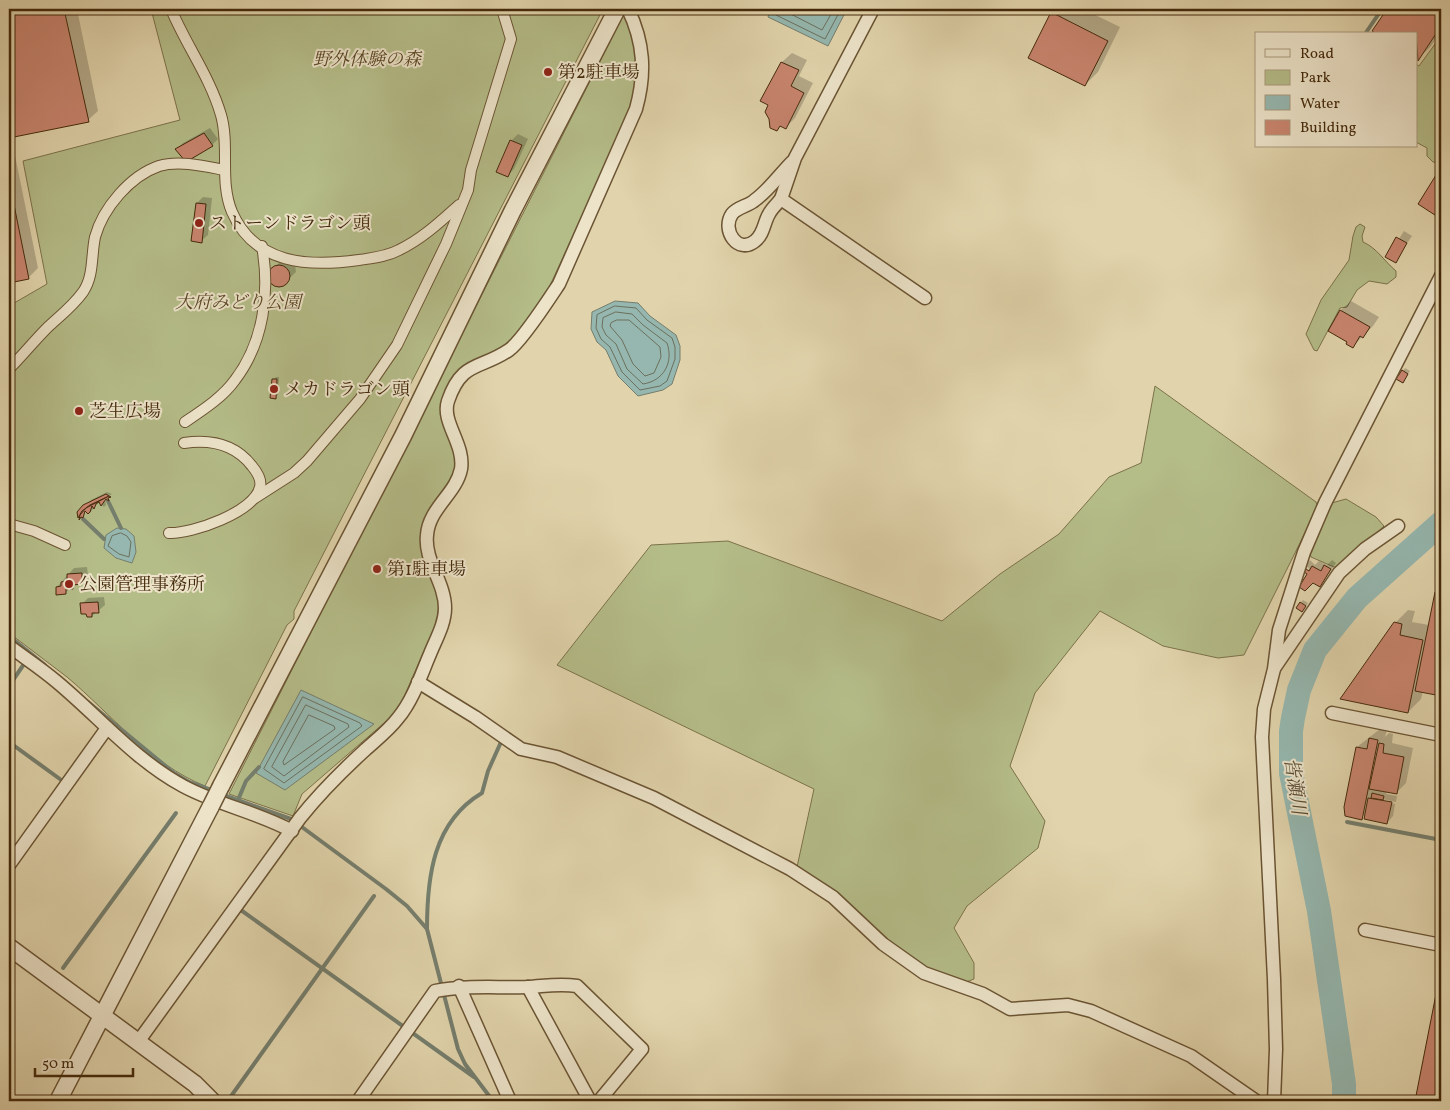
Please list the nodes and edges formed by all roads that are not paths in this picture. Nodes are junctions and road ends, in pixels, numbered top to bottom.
1 (171, 9) edge
2 (502, 9) edge
3 (617, 9) edge
4 (628, 9) edge
5 (873, 9) edge
6 (795, 158) junction
7 (224, 170) junction
8 (781, 199) junction
9 (462, 203) junction
10 (262, 246) junction
11 (1441, 276) edge
12 (925, 298) dead end
13 (9, 369) edge
14 (185, 422) dead end
15 (184, 443) dead end
16 (255, 498) junction
17 (9, 524) edge
18 (1398, 526) dead end
19 (169, 533) dead end
20 (65, 546) dead end
21 (9, 646) edge
22 (1274, 669) junction
23 (418, 682) junction
24 (1332, 713) dead end
25 (107, 728) junction
26 (1441, 735) edge
27 (295, 825) junction
28 (9, 865) edge
29 (1365, 930) dead end
30 (1441, 945) edge
31 (9, 947) edge
32 (454, 987) junction
33 (528, 987) junction
34 (102, 1017) junction
35 (138, 1042) junction
36 (58, 1101) edge
37 (212, 1101) edge
38 (358, 1101) edge
39 (510, 1101) edge
40 (590, 1101) edge
41 (599, 1101) edge
42 (1256, 1101) edge
43 (1274, 1101) edge

1 - 7 street
2 - 9 street
3 - 34 street, bridge
4 - 23 street
5 - 6 street
6 - 8 street
6 - 8 street
7 - 10 street
7 - 13 street
8 - 12 street
9 - 10 street
9 - 16 street
10 - 14 street
11 - 22 street
15 - 16 street
16 - 19 street
17 - 20 street
18 - 22 street
21 - 25 street
22 - 43 street
23 - 27 street
23 - 42 street
24 - 26 street
25 - 27 street
25 - 28 street
27 - 35 street
29 - 30 street
31 - 34 street
32 - 33 street
32 - 38 street
32 - 39 street
33 - 40 street
33 - 41 street
34 - 35 street
34 - 36 street
35 - 37 street

